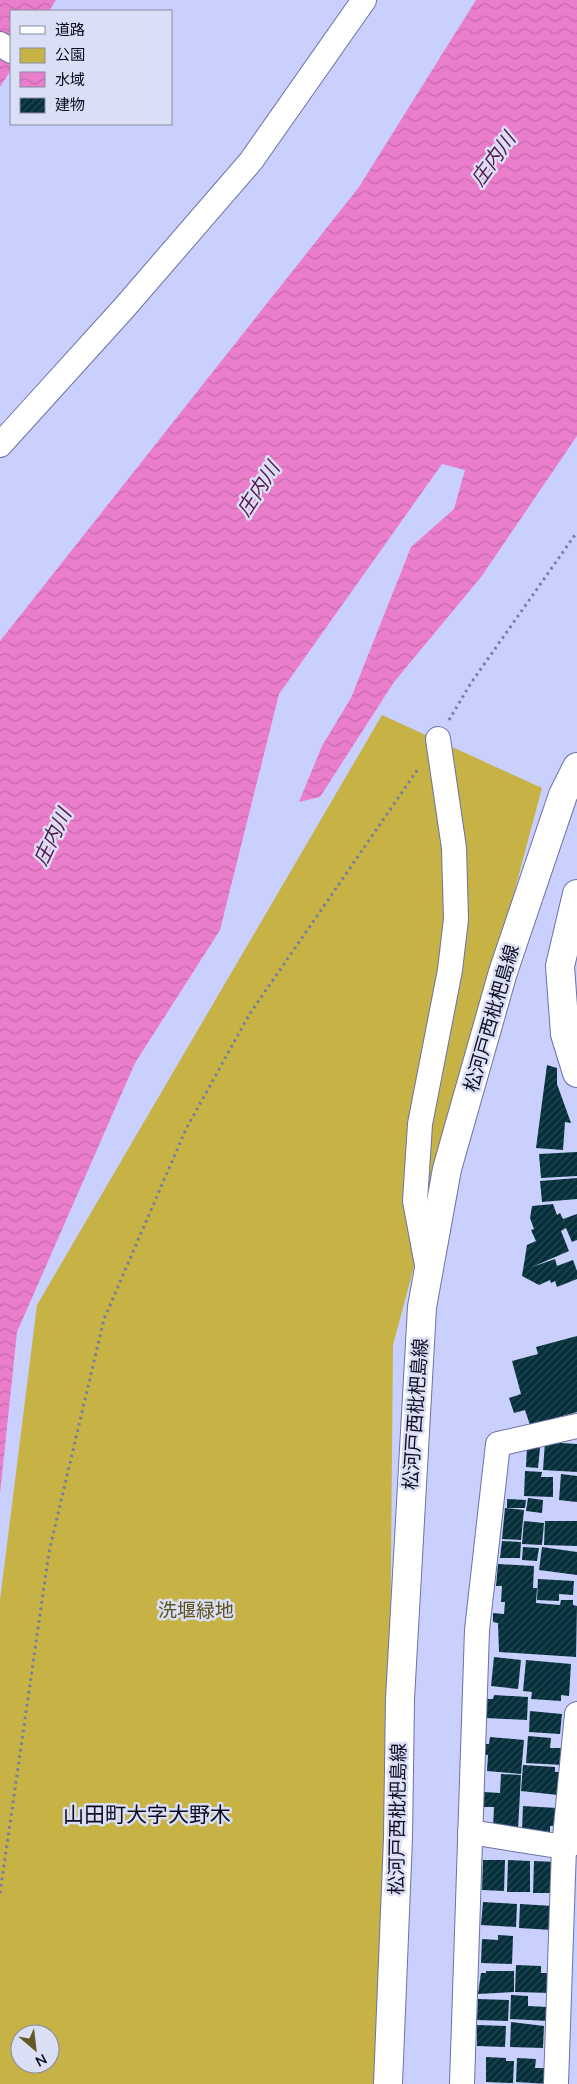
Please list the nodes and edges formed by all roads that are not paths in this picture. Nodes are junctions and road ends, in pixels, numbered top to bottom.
1 (364, 0) edge
2 (0, 445) edge
3 (438, 739) road end
4 (577, 767) edge
5 (577, 894) edge
6 (571, 1019) edge
7 (577, 1073) edge
8 (428, 1274) junction
9 (577, 1426) edge
10 (577, 1714) edge
11 (470, 1832) junction
12 (571, 1845) edge
13 (388, 2084) edge
14 (462, 2084) edge
15 (556, 2084) edge

1 - 2 street
3 - 8 street
4 - 8 main road, 松河戸西枇杷島線
5 - 6 main road
6 - 7 main road
8 - 13 main road, 松河戸西枇杷島線
9 - 11 street
10 - 12 street
11 - 12 street
11 - 14 street
12 - 15 street

